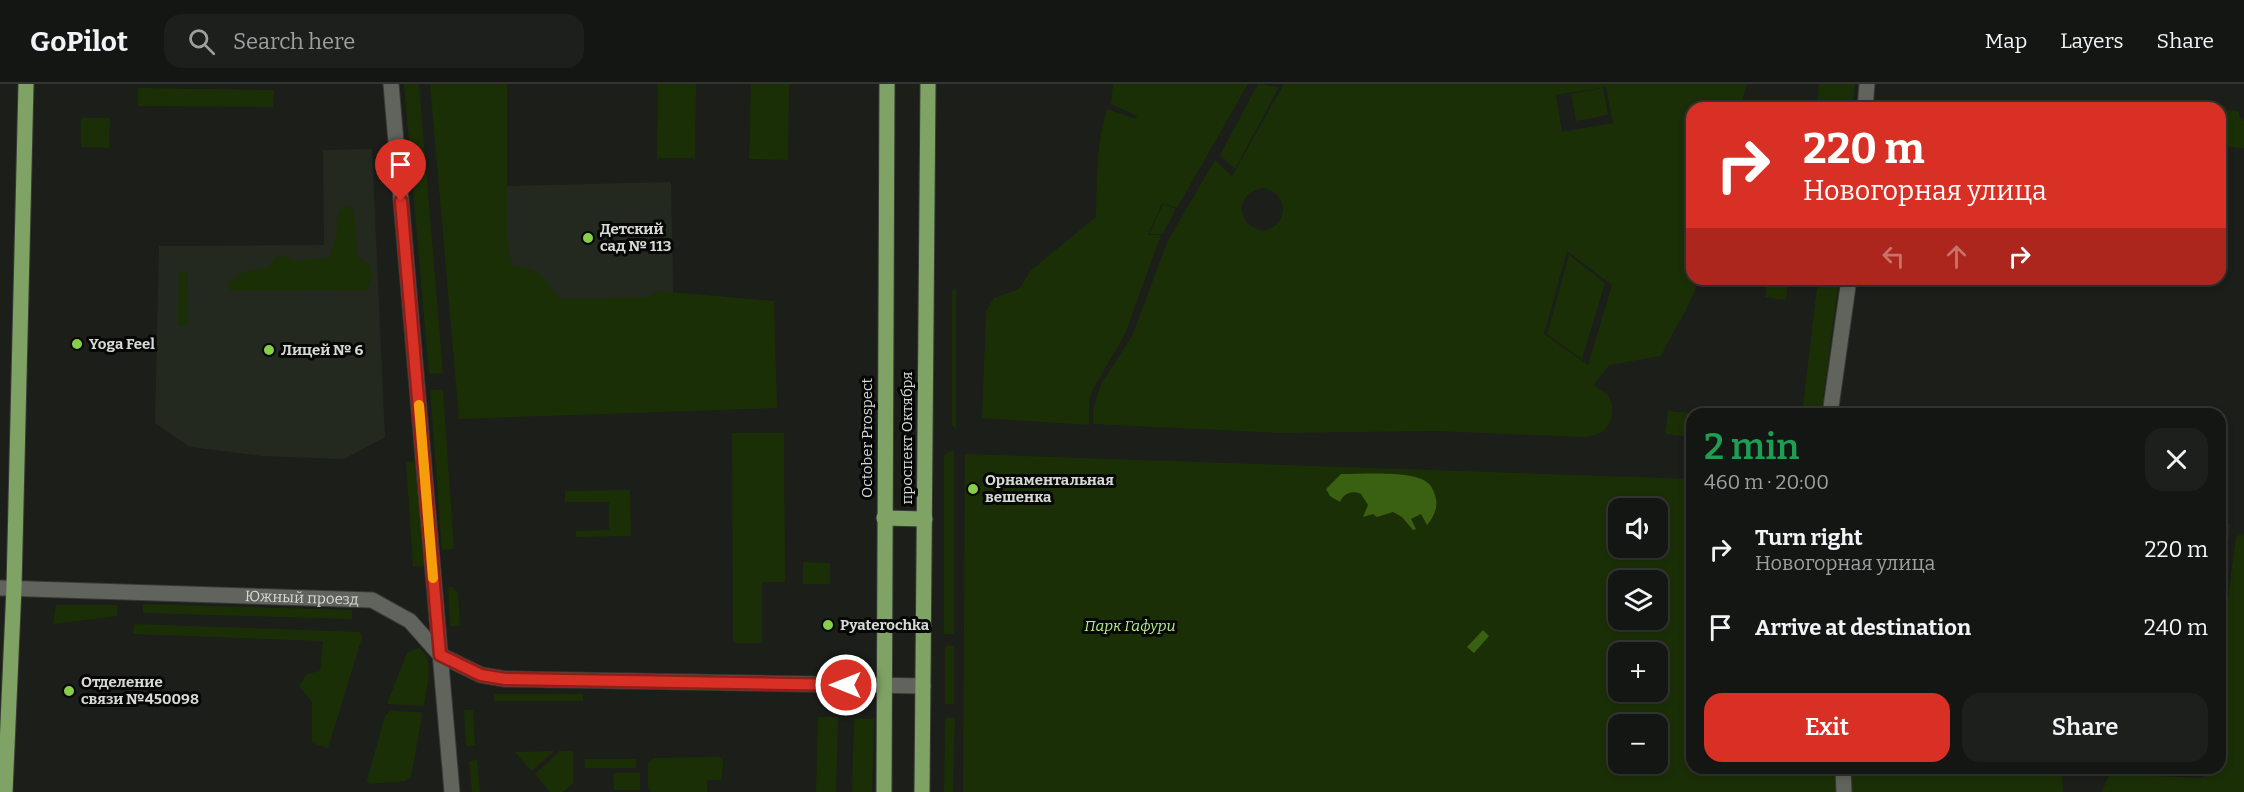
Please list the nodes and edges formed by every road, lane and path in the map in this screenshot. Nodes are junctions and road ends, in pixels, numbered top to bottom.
1 (26, 84) edge
2 (391, 84) edge
3 (887, 84) edge
4 (928, 84) edge
5 (1867, 84) edge
6 (1866, 102) edge
7 (1848, 285) edge
8 (1831, 408) edge
9 (884, 518) junction
10 (925, 519) junction
11 (7, 588) edge
12 (440, 655) junction
13 (884, 685) junction
14 (923, 686) junction
15 (1843, 774) edge
16 (5, 792) edge
17 (452, 792) edge
18 (884, 792) edge
19 (922, 792) edge
20 (1844, 792) edge

1 - 11 main road
2 - 12 street
3 - 9 main road, October Prospect
4 - 10 main road, проспект Октября
5 - 6 street
7 - 8 street
9 - 10 main road
9 - 13 main road, October Prospect
10 - 14 main road, проспект Октября
11 - 12 street, Южный проезд
11 - 16 main road
12 - 13 street, Южный проезд
12 - 17 street
13 - 14 street, Южный проезд
13 - 18 main road, October Prospect
14 - 19 main road, проспект Октября
15 - 20 street

